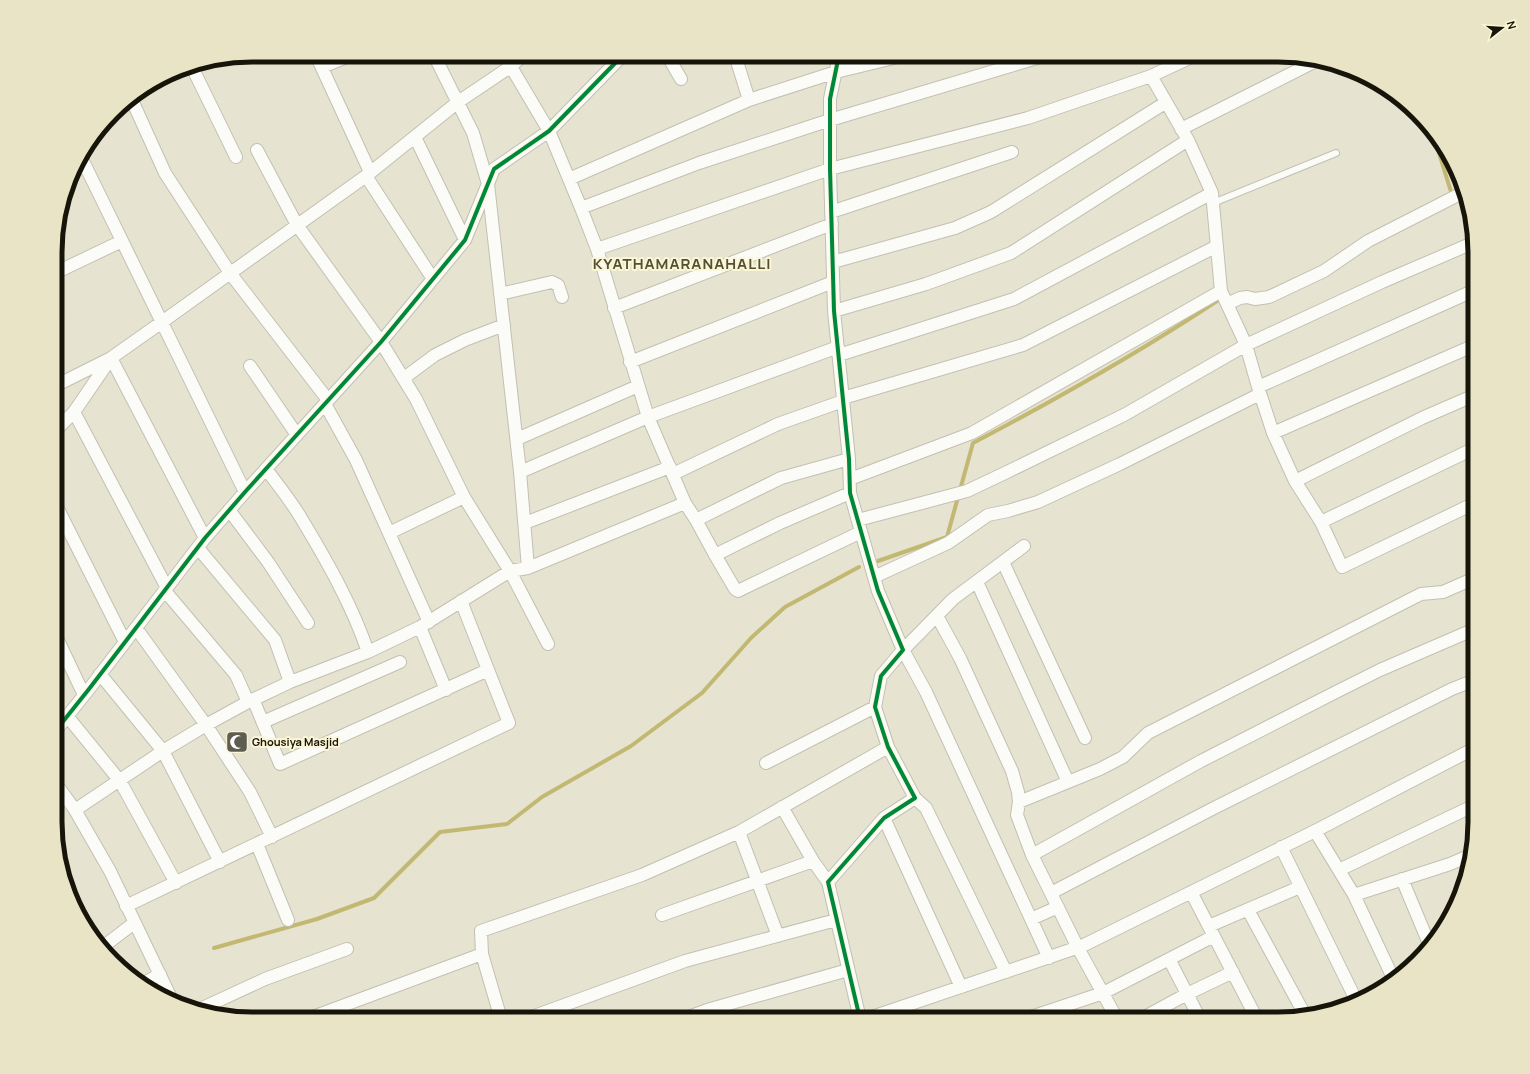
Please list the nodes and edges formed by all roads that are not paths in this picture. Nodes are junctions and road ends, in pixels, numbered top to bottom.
1 (320, 62) edge
2 (334, 62) edge
3 (438, 62) edge
4 (508, 62) edge
5 (516, 62) edge
6 (616, 62) edge
7 (671, 62) edge
8 (737, 62) edge
9 (838, 62) edge
10 (877, 62) edge
11 (1024, 62) edge
12 (1181, 62) edge
13 (1307, 65) edge
14 (322, 67) junction
15 (510, 67) junction
16 (194, 71) edge
17 (836, 72) junction
18 (1151, 76) junction
19 (681, 78) dead end
20 (749, 100) junction
21 (458, 102) junction
22 (133, 103) edge
23 (1165, 104) junction
24 (830, 120) junction
25 (1181, 129) junction
26 (549, 131) junction
27 (415, 137) junction
28 (1188, 140) junction
29 (257, 150) dead end
30 (1012, 152) dead end
31 (1336, 153) dead end
32 (236, 157) dead end
33 (84, 163) edge
34 (830, 169) junction
35 (368, 174) junction
36 (569, 179) junction
37 (488, 184) junction
38 (1459, 194) edge
39 (1212, 198) junction
40 (581, 208) junction
41 (831, 218) junction
42 (297, 225) junction
43 (465, 240) junction
44 (122, 241) junction
45 (1468, 245) edge
46 (1217, 246) junction
47 (597, 249) junction
48 (833, 262) junction
49 (62, 270) edge
50 (230, 273) junction
51 (433, 279) junction
52 (833, 282) junction
53 (1221, 291) junction
54 (1468, 293) edge
55 (500, 294) junction
56 (562, 297) dead end
57 (1227, 304) junction
58 (614, 308) junction
59 (834, 311) junction
60 (162, 322) junction
61 (504, 325) junction
62 (381, 342) junction
63 (1246, 345) junction
64 (1468, 348) edge
65 (838, 351) junction
66 (111, 358) junction
67 (630, 362) junction
68 (250, 366) dead end
69 (404, 378) junction
70 (62, 382) edge
71 (638, 386) junction
72 (1259, 390) junction
73 (1468, 398) edge
74 (843, 400) junction
75 (326, 402) junction
76 (74, 412) junction
77 (648, 417) junction
78 (62, 424) edge
79 (1273, 433) junction
80 (297, 435) junction
81 (517, 440) junction
82 (1468, 451) edge
83 (849, 459) junction
84 (266, 469) junction
85 (672, 470) junction
86 (520, 472) junction
87 (850, 479) junction
88 (1295, 481) junction
89 (245, 492) junction
90 (850, 493) junction
91 (464, 497) junction
92 (685, 503) junction
93 (1468, 506) edge
94 (229, 510) junction
95 (62, 518) edge
96 (696, 520) junction
97 (858, 520) junction
98 (1321, 522) junction
99 (525, 523) junction
100 (861, 532) junction
101 (389, 533) junction
102 (201, 543) junction
103 (1024, 546) dead end
104 (715, 555) junction
105 (1003, 562) junction
106 (528, 568) junction
107 (510, 571) junction
108 (874, 577) junction
109 (1468, 581) edge
110 (977, 582) junction
111 (166, 589) junction
112 (461, 601) junction
113 (937, 616) junction
114 (308, 623) dead end
115 (425, 625) junction
116 (136, 628) junction
117 (1468, 632) edge
118 (125, 642) junction
119 (548, 644) dead end
120 (62, 649) edge
121 (903, 650) junction
122 (368, 652) junction
123 (400, 662) dead end
124 (488, 670) junction
125 (100, 674) junction
126 (290, 682) junction
127 (1468, 683) edge
128 (446, 690) junction
129 (84, 695) junction
130 (250, 701) junction
131 (875, 707) junction
132 (67, 716) junction
133 (62, 722) edge
134 (263, 722) junction
135 (206, 725) junction
136 (1085, 738) dead end
137 (888, 747) junction
138 (163, 752) junction
139 (1468, 752) edge
140 (766, 763) dead end
141 (120, 781) junction
142 (1068, 782) junction
143 (62, 792) edge
144 (915, 798) junction
145 (1019, 802) junction
146 (782, 808) junction
147 (1468, 808) edge
148 (75, 810) junction
149 (884, 818) junction
150 (1315, 831) junction
151 (739, 832) junction
152 (272, 837) junction
153 (256, 844) junction
154 (1280, 847) junction
155 (1032, 855) junction
156 (1464, 858) edge
157 (220, 862) junction
158 (813, 862) junction
159 (1339, 870) junction
160 (1402, 879) junction
161 (758, 880) junction
162 (828, 882) junction
163 (176, 883) junction
164 (1300, 887) junction
165 (1191, 892) junction
166 (1051, 893) junction
167 (1354, 895) junction
168 (126, 906) junction
169 (1058, 907) junction
170 (1248, 910) junction
171 (662, 915) dead end
172 (1031, 919) junction
173 (288, 920) dead end
174 (836, 920) junction
175 (134, 923) junction
176 (1212, 931) junction
177 (778, 936) junction
178 (1427, 940) edge
179 (106, 944) edge
180 (1078, 948) junction
181 (347, 949) dead end
182 (482, 954) junction
183 (1049, 958) junction
184 (1169, 959) junction
185 (848, 970) junction
186 (1006, 972) junction
187 (1233, 972) junction
188 (160, 974) junction
189 (1392, 975) edge
190 (148, 981) edge
191 (961, 987) junction
192 (168, 992) edge
193 (1103, 993) junction
194 (1187, 994) junction
195 (1354, 996) edge
196 (206, 1006) edge
197 (1302, 1010) edge
198 (326, 1012) edge
199 (498, 1012) edge
200 (545, 1012) edge
201 (715, 1012) edge
202 (858, 1012) edge
203 (887, 1012) edge
204 (1046, 1012) edge
205 (1113, 1012) edge
206 (1154, 1012) edge
207 (1196, 1012) edge
208 (1253, 1012) edge

1 - 14 street
2 - 14 street
3 - 21 street
4 - 15 street
5 - 15 street
6 - 26 street
7 - 19 street
8 - 20 street
9 - 17 street
10 - 17 street
11 - 24 street
12 - 18 street
13 - 25 street
14 - 35 street
15 - 21 street
15 - 26 street
16 - 32 street
17 - 20 street
17 - 24 street
18 - 23 street
18 - 34 street
20 - 36 street
21 - 27 street
21 - 37 street
22 - 50 street
23 - 25 street
23 - 48 street
24 - 34 street
24 - 40 street
25 - 28 street
26 - 36 street
26 - 37 street
27 - 35 street
27 - 43 street
28 - 39 street
28 - 59 street
29 - 42 street
30 - 41 street
31 - 39 lane
33 - 44 street
34 - 41 street
34 - 47 street
35 - 42 street
35 - 51 street
36 - 40 street
37 - 43 street
37 - 55 street
38 - 57 street
39 - 46 street
39 - 65 street
40 - 47 street
41 - 48 street
41 - 58 street
42 - 50 street
42 - 62 street
43 - 51 street
44 - 49 street
44 - 60 street
45 - 63 street
46 - 53 street
46 - 74 street
47 - 58 street
48 - 52 street
50 - 60 street
50 - 75 street
51 - 62 street
52 - 59 street
52 - 67 street
53 - 57 street
53 - 87 street
54 - 72 street
55 - 56 street
55 - 61 street
57 - 63 street
58 - 67 street
59 - 65 street
60 - 66 street
60 - 89 street
61 - 69 street
61 - 81 street
62 - 69 street
62 - 75 street
63 - 72 street
63 - 97 street
64 - 79 street
65 - 74 street
65 - 77 street
66 - 70 street
66 - 76 street
66 - 102 street
67 - 71 street
68 - 80 street
69 - 91 street
71 - 77 street
71 - 81 street
72 - 79 street
72 - 108 street
73 - 88 street
74 - 83 street
74 - 85 street
75 - 80 street
75 - 101 street
76 - 78 street
76 - 111 street
77 - 85 street
77 - 86 street
79 - 88 street
80 - 84 street
81 - 86 street
82 - 98 street
83 - 87 street
83 - 96 street
84 - 89 street
84 - 122 street
85 - 92 street
85 - 99 street
86 - 99 street
87 - 90 street
88 - 98 street
89 - 94 street
90 - 97 street
90 - 104 street
91 - 101 street
91 - 107 street
92 - 96 street
92 - 106 street
93 - 98 street
94 - 102 street
94 - 114 street
95 - 118 street
96 - 104 street
97 - 100 street
99 - 106 street
100 - 104 street
100 - 108 street
101 - 115 street
102 - 111 street
102 - 126 street
103 - 105 street
105 - 110 street
105 - 136 street
106 - 107 street
107 - 112 street
107 - 119 street
108 - 121 street
109 - 142 street
110 - 113 street
110 - 142 street
111 - 116 street
111 - 130 street
112 - 115 street
112 - 124 street
113 - 121 street
113 - 145 street
115 - 122 street
115 - 128 street
116 - 118 street
116 - 135 street
117 - 155 street
118 - 125 street
120 - 129 street
121 - 131 street
121 - 172 street
122 - 126 street
123 - 134 street
124 - 128 street
124 - 152 street
125 - 129 street
125 - 138 street
126 - 130 street
127 - 166 street
128 - 134 street
129 - 132 street
130 - 134 street
130 - 135 street
131 - 137 street
131 - 140 street
132 - 133 street
132 - 141 street
135 - 138 street
135 - 152 street
137 - 144 street
137 - 146 street
138 - 141 street
138 - 157 street
139 - 150 street
141 - 148 street
141 - 163 street
142 - 145 street
143 - 148 street
144 - 149 street
144 - 186 street
145 - 155 street
146 - 151 street
146 - 158 street
147 - 159 street
148 - 168 street
149 - 162 street
149 - 191 street
150 - 154 street
150 - 159 street
151 - 161 street
151 - 182 street
152 - 153 street
153 - 157 street
153 - 173 street
154 - 164 street
154 - 165 street
155 - 166 street
156 - 160 street
157 - 163 street
158 - 161 street
158 - 162 street
159 - 167 street
160 - 167 street
160 - 178 street
161 - 171 street
161 - 177 street
162 - 174 street
163 - 168 street
164 - 170 street
164 - 195 street
165 - 176 street
165 - 180 street
166 - 169 street
167 - 189 street
168 - 175 street
169 - 172 street
169 - 180 street
170 - 176 street
170 - 197 street
172 - 183 street
174 - 177 street
174 - 185 street
175 - 179 street
175 - 188 street
176 - 184 street
176 - 187 street
177 - 200 street
180 - 183 street
180 - 193 street
181 - 196 street
182 - 198 street
182 - 199 street
183 - 186 street
184 - 193 street
184 - 194 street
185 - 201 street
185 - 202 street
186 - 191 street
187 - 194 street
187 - 208 street
188 - 190 street
188 - 192 street
191 - 203 street
193 - 204 street
193 - 205 street
194 - 206 street
194 - 207 street

